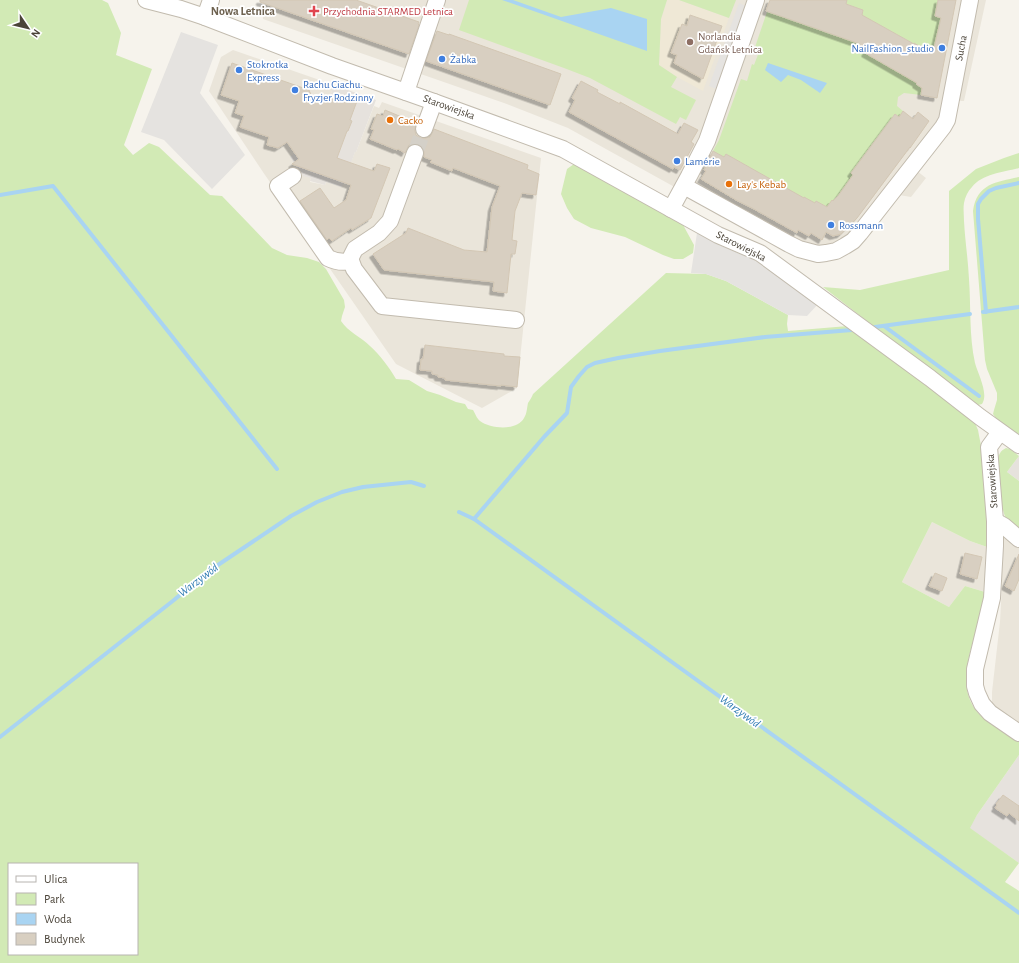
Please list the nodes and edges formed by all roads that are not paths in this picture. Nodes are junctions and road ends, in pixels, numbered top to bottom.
1 (146, 0) edge
2 (211, 0) edge
3 (437, 0) edge
4 (756, 0) edge
5 (970, 0) edge
6 (205, 17) junction
7 (406, 92) junction
8 (434, 102) junction
9 (424, 129) tunnel mouth
10 (415, 153) tunnel mouth
11 (292, 176) dead end
12 (684, 186) junction
13 (670, 209) junction
14 (351, 261) junction
15 (516, 320) dead end
16 (1000, 432) junction
17 (1019, 445) edge
18 (995, 521) junction
19 (1019, 539) edge
20 (1019, 733) edge

1 - 6 street, Starowiejska
2 - 6 street
3 - 7 street
4 - 12 street
5 - 12 street, Sucha
6 - 7 street, Starowiejska
7 - 8 street, Starowiejska
8 - 9 street
8 - 13 street, Starowiejska
10 - 14 street
11 - 14 street
12 - 13 street
13 - 16 street, Starowiejska
14 - 15 street
16 - 17 street
16 - 18 street, Starowiejska
18 - 19 street
18 - 20 street, Starowiejska

